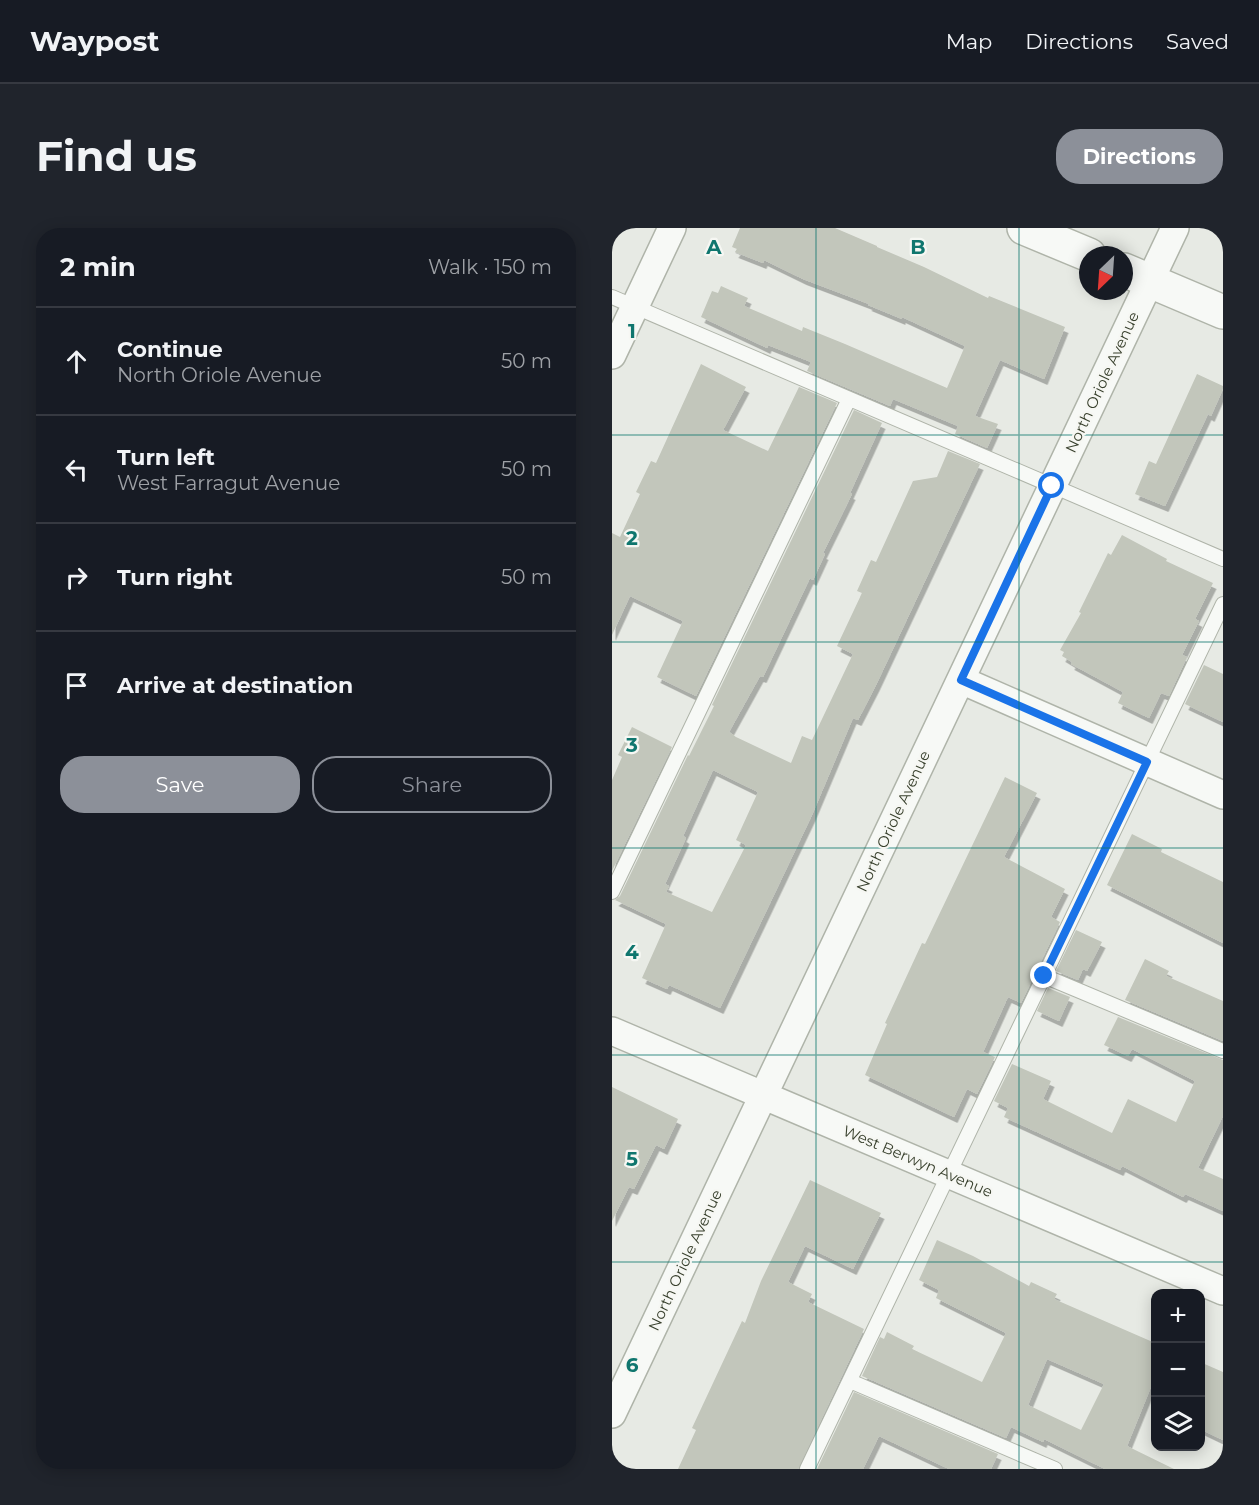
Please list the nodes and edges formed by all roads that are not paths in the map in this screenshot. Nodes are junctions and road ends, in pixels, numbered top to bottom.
1 (672, 228) edge
2 (1024, 228) edge
3 (1175, 228) edge
4 (1079, 251) edge
5 (1137, 275) edge
6 (623, 302) edge
7 (1223, 312) edge
8 (612, 355) edge
9 (849, 399) junction
10 (1052, 486) junction
11 (1223, 559) edge
12 (1223, 604) edge
13 (961, 680) junction
14 (1147, 762) junction
15 (1223, 795) edge
16 (612, 892) edge
17 (1044, 976) junction
18 (612, 1031) edge
19 (1223, 1051) edge
20 (763, 1095) junction
21 (949, 1174) junction
22 (1223, 1291) edge
23 (850, 1381) junction
24 (612, 1414) edge
25 (807, 1469) edge
26 (1055, 1469) edge

1 - 6 street
2 - 4 street
3 - 5 street, North Oriole Avenue
5 - 7 street
5 - 10 street, North Oriole Avenue
6 - 8 street
6 - 9 lane
9 - 10 lane
9 - 16 lane
10 - 11 lane
10 - 13 street, North Oriole Avenue
12 - 14 lane
13 - 14 street
13 - 20 street, North Oriole Avenue
14 - 15 street
14 - 17 lane
17 - 19 lane
17 - 21 lane
18 - 20 street, West Berwyn Avenue
20 - 21 street, West Berwyn Avenue
20 - 24 street, North Oriole Avenue
21 - 22 street, West Berwyn Avenue
21 - 23 lane
23 - 25 lane
23 - 26 lane

